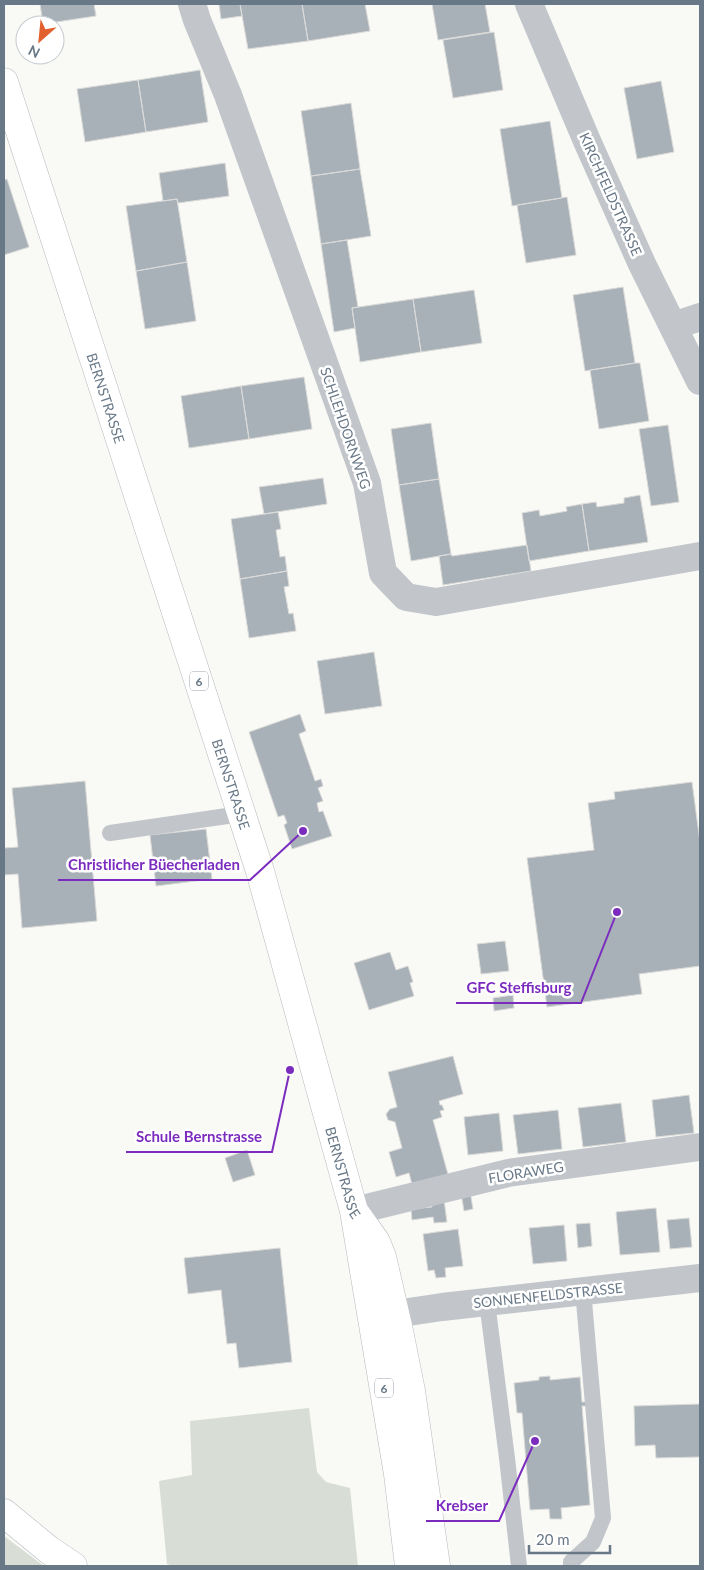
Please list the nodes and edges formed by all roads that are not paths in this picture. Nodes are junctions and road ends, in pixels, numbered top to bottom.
1 (192, 4) edge
2 (529, 4) edge
3 (4, 82) edge
4 (700, 317) edge
5 (673, 326) junction
6 (700, 380) edge
7 (700, 556) edge
8 (241, 814) junction
9 (110, 833) dead end
10 (700, 1148) edge
11 (354, 1211) junction
12 (700, 1278) edge
13 (583, 1290) junction
14 (487, 1302) junction
15 (395, 1314) junction
16 (4, 1514) edge
17 (74, 1566) edge
18 (408, 1566) edge
19 (436, 1566) edge
20 (519, 1566) edge
21 (571, 1566) edge

1 - 7 street, SCHLEHDORNWEG
2 - 5 street, KIRCHFELDSTRASSE
3 - 8 main road, BERNSTRASSE / 6
4 - 5 street
5 - 6 street, KIRCHFELDSTRASSE
8 - 9 lane
8 - 11 main road, BERNSTRASSE / 6
10 - 11 street, FLORAWEG
11 - 15 main road, BERNSTRASSE / 6
11 - 18 main road, 6
12 - 13 street, SONNENFELDSTRASSE
13 - 14 street, SONNENFELDSTRASSE
13 - 21 lane
14 - 15 street, SONNENFELDSTRASSE
14 - 20 lane
15 - 19 main road, BERNSTRASSE / 6
16 - 17 main road

